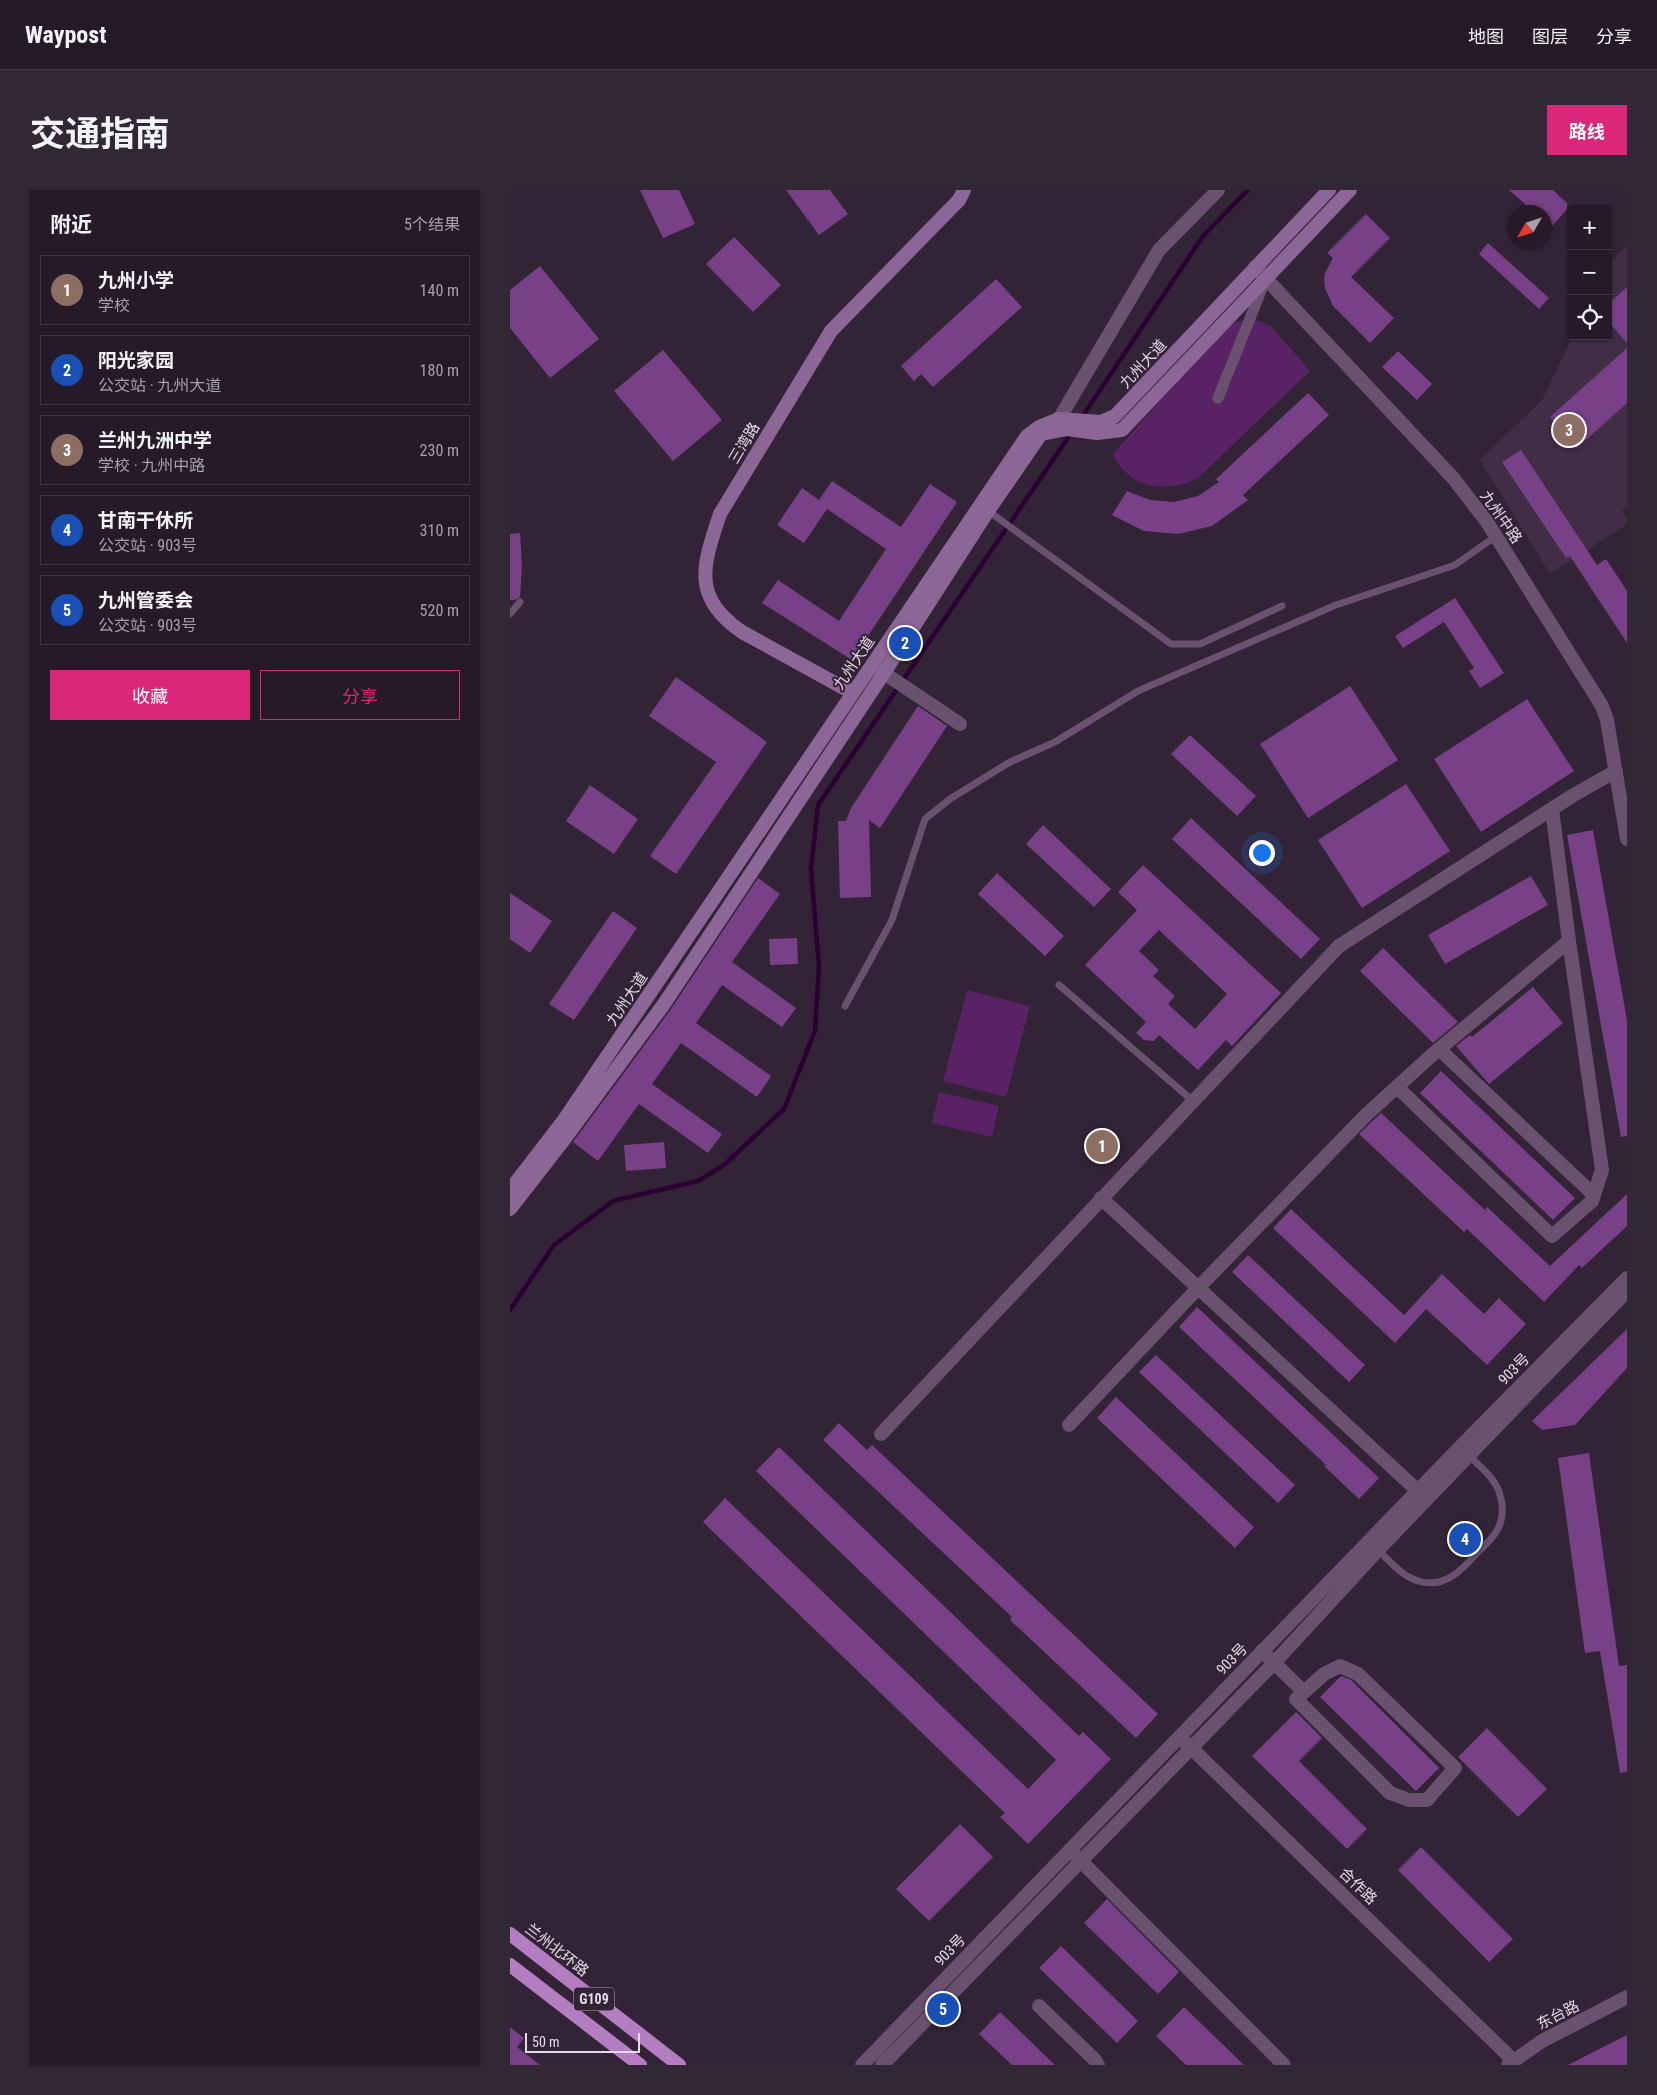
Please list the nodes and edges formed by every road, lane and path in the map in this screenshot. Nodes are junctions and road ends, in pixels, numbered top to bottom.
1 (964, 190) edge
2 (1218, 190) edge
3 (1329, 190) edge
4 (1350, 190) edge
5 (1255, 267) junction
6 (1266, 279) junction
7 (1218, 398) dead end
8 (1065, 423) junction
9 (1099, 427) junction
10 (989, 511) junction
11 (1496, 536) junction
12 (520, 602) dead end
13 (1282, 606) dead end
14 (510, 614) edge
15 (882, 672) junction
16 (853, 694) junction
17 (960, 724) dead end
18 (1621, 767) edge
19 (1552, 809) junction
20 (1627, 839) edge
21 (1569, 941) junction
22 (1059, 986) dead end
23 (845, 1006) dead end
24 (1439, 1049) junction
25 (1397, 1087) junction
26 (1193, 1101) junction
27 (510, 1190) edge
28 (1594, 1194) junction
29 (1101, 1198) junction
30 (510, 1209) edge
31 (1627, 1278) edge
32 (1198, 1288) junction
33 (1627, 1291) edge
34 (1069, 1426) dead end
35 (881, 1434) dead end
36 (1465, 1452) junction
37 (1418, 1491) junction
38 (1374, 1546) junction
39 (1262, 1651) junction
40 (1274, 1662) junction
41 (1304, 1692) junction
42 (1180, 1736) junction
43 (1190, 1747) junction
44 (1070, 1850) junction
45 (1080, 1861) junction
46 (510, 1934) edge
47 (510, 1965) edge
48 (1627, 1998) edge
49 (1039, 2006) dead end
50 (1512, 2063) edge
51 (640, 2065) edge
52 (678, 2065) edge
53 (862, 2065) edge
54 (882, 2065) edge
55 (1098, 2065) edge
56 (1284, 2065) edge

1 - 16 main road, 三湾路
2 - 8 street
3 - 5 main road, 九州大道
4 - 6 main road
5 - 6 street, 九州中路
5 - 9 main road, 九州大道
6 - 7 street
6 - 9 main road
6 - 11 street, 九州中路
8 - 9 main road, 九州大道
8 - 10 main road, 九州大道
10 - 13 lane
10 - 15 main road, 九州大道
11 - 18 street, 九州中路
11 - 23 lane
12 - 14 lane
15 - 16 main road, 九州大道
15 - 17 street
15 - 30 main road
16 - 27 main road, 九州大道
18 - 19 street
18 - 20 street, 九州中路
19 - 21 street
19 - 26 street
21 - 24 street
21 - 28 street
22 - 26 lane
24 - 25 street
24 - 28 street
25 - 28 street
25 - 32 street
26 - 29 street
29 - 32 street
29 - 35 street
31 - 36 street, 903号
32 - 34 street
32 - 37 street
33 - 36 street
36 - 37 street, 903号
36 - 38 street
36 - 38 lane
37 - 38 street, 903号
38 - 39 street, 903号
38 - 40 street
39 - 40 street
39 - 42 street, 903号
40 - 41 street
40 - 43 street
41 - 41 street
42 - 43 street, 合作路
42 - 44 street, 903号
43 - 45 street
43 - 50 street, 合作路
44 - 45 street
44 - 53 street, 903号
45 - 54 street
45 - 56 street
46 - 52 highway, 兰州北环路 / G109
47 - 51 highway, G109
48 - 50 street, 东台路
49 - 55 street

